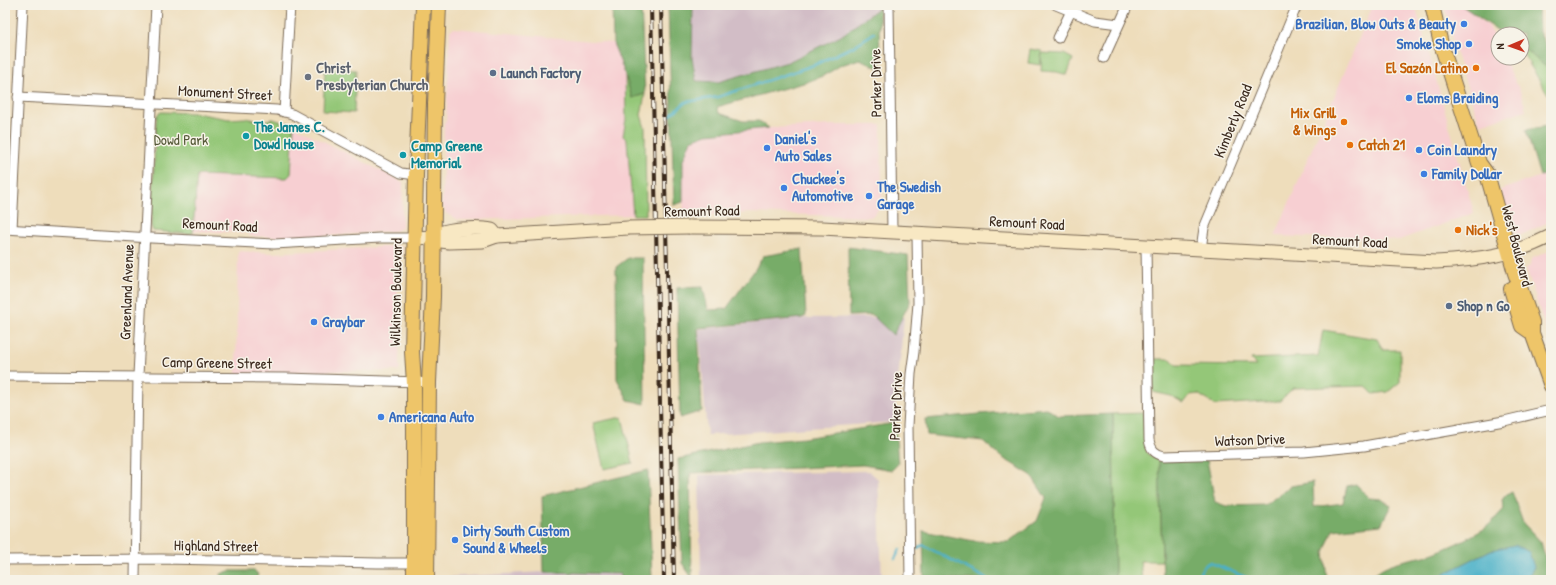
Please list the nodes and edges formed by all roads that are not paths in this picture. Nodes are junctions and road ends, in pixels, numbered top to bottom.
1 (23, 5) edge
2 (156, 5) edge
3 (290, 5) edge
4 (423, 5) edge
5 (439, 5) edge
6 (889, 5) edge
7 (1056, 5) edge
8 (1128, 5) edge
9 (1297, 5) edge
10 (1432, 5) edge
11 (1071, 11) junction
12 (1119, 24) junction
13 (1058, 38) dead end
14 (1104, 58) dead end
15 (18, 97) junction
16 (151, 103) junction
17 (284, 112) junction
18 (416, 175) junction
19 (9, 229) edge
20 (892, 232) junction
21 (917, 234) junction
22 (1551, 236) edge
23 (433, 237) junction
24 (143, 238) junction
25 (415, 238) junction
26 (1146, 246) junction
27 (1201, 249) junction
28 (1505, 254) junction
29 (5, 376) edge
30 (138, 376) junction
31 (414, 382) junction
32 (429, 382) junction
33 (1551, 386) edge
34 (1551, 410) edge
35 (5, 560) edge
36 (134, 560) junction
37 (421, 562) junction
38 (135, 580) edge
39 (414, 580) edge
40 (427, 580) edge
41 (910, 580) edge

1 - 15 street
2 - 16 street, Greenland Avenue
3 - 17 street
4 - 18 main road, Wilkinson Boulevard
5 - 23 main road, Wilkinson Boulevard
6 - 20 street, Parker Drive
7 - 11 street
8 - 12 street
9 - 27 street, Kimberly Road
10 - 28 main road, West Boulevard
11 - 12 street
11 - 13 street
12 - 14 street
15 - 16 street, Monument Street
15 - 19 street
16 - 17 street, Monument Street
16 - 24 street, Greenland Avenue
17 - 18 street, Monument Street
18 - 25 main road, Wilkinson Boulevard
19 - 24 street, Remount Road
20 - 21 main road, Remount Road
20 - 23 main road, Remount Road, bridge
21 - 26 main road, Remount Road
21 - 41 street, Parker Drive
22 - 28 main road, Remount Road
23 - 25 main road, Remount Road
23 - 32 main road, Wilkinson Boulevard
24 - 25 street, Remount Road
24 - 30 street, Greenland Avenue
25 - 31 main road, Wilkinson Boulevard
26 - 27 main road, Remount Road
26 - 34 street, Watson Drive
27 - 28 main road, Remount Road
28 - 33 main road, West Boulevard
29 - 30 street, Camp Greene Street
30 - 31 street, Camp Greene Street
30 - 36 street, Greenland Avenue
31 - 32 street, Camp Greene Street
31 - 37 main road, Wilkinson Boulevard
32 - 37 main road, Wilkinson Boulevard
35 - 36 street, Highland Street
36 - 37 street, Highland Street
36 - 38 street, Greenland Avenue
37 - 39 main road, Wilkinson Boulevard
37 - 40 main road, Wilkinson Boulevard

